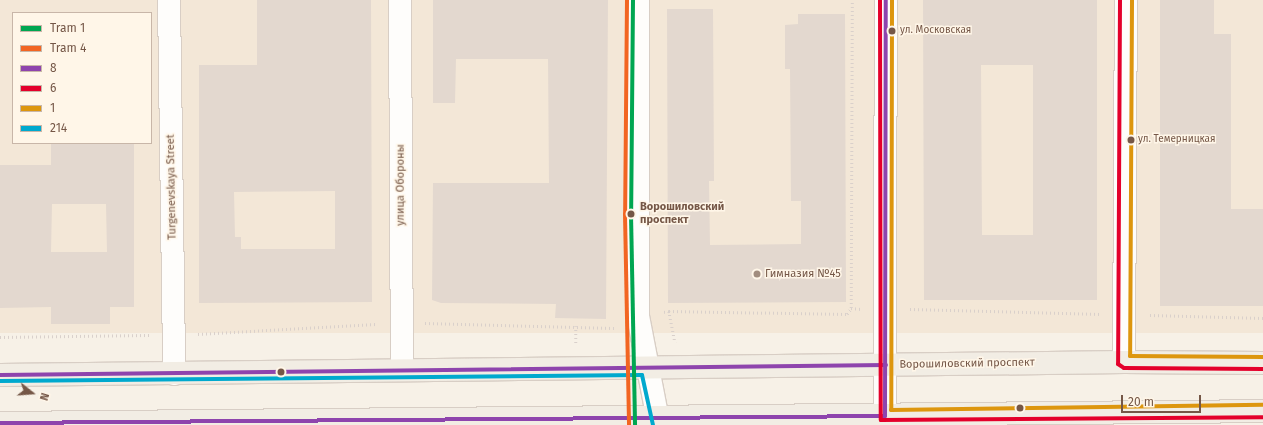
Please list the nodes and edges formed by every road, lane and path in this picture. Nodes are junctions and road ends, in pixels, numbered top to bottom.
1 (169, 0) edge
2 (400, 0) edge
3 (638, 0) edge
4 (852, 0) edge
5 (886, 0) edge
6 (1126, 0) edge
7 (852, 308) junction
8 (886, 308) junction
9 (669, 311) junction
10 (1124, 314) junction
11 (638, 316) junction
12 (1263, 318) edge
13 (402, 322) junction
14 (174, 335) junction
15 (0, 337) edge
16 (1124, 362) junction
17 (1263, 363) edge
18 (886, 365) junction
19 (681, 367) junction
20 (647, 369) junction
21 (402, 370) junction
22 (174, 374) junction
23 (0, 375) edge
24 (1263, 411) edge
25 (885, 416) junction
26 (659, 421) edge
27 (0, 423) edge

1 - 14 street, Turgenevskaya Street
2 - 13 street, улица Обороны
3 - 11 street
4 - 7 path
5 - 8 street
6 - 10 street
7 - 8 path
7 - 9 path
8 - 10 path
8 - 18 street
9 - 11 path
9 - 19 path
10 - 12 path
10 - 16 street
11 - 13 path
11 - 20 street
13 - 14 path
13 - 21 street, улица Обороны
14 - 15 path
14 - 22 street, Turgenevskaya Street
16 - 17 main road, Ворошиловский проспект
16 - 18 main road, Ворошиловский проспект
18 - 19 main road, Ворошиловский проспект
18 - 25 street
19 - 20 main road, Ворошиловский проспект
20 - 21 main road, Ворошиловский проспект
20 - 26 street
21 - 22 main road, Ворошиловский проспект
22 - 23 main road, Ворошиловский проспект
24 - 25 main road
25 - 26 main road
26 - 27 main road

